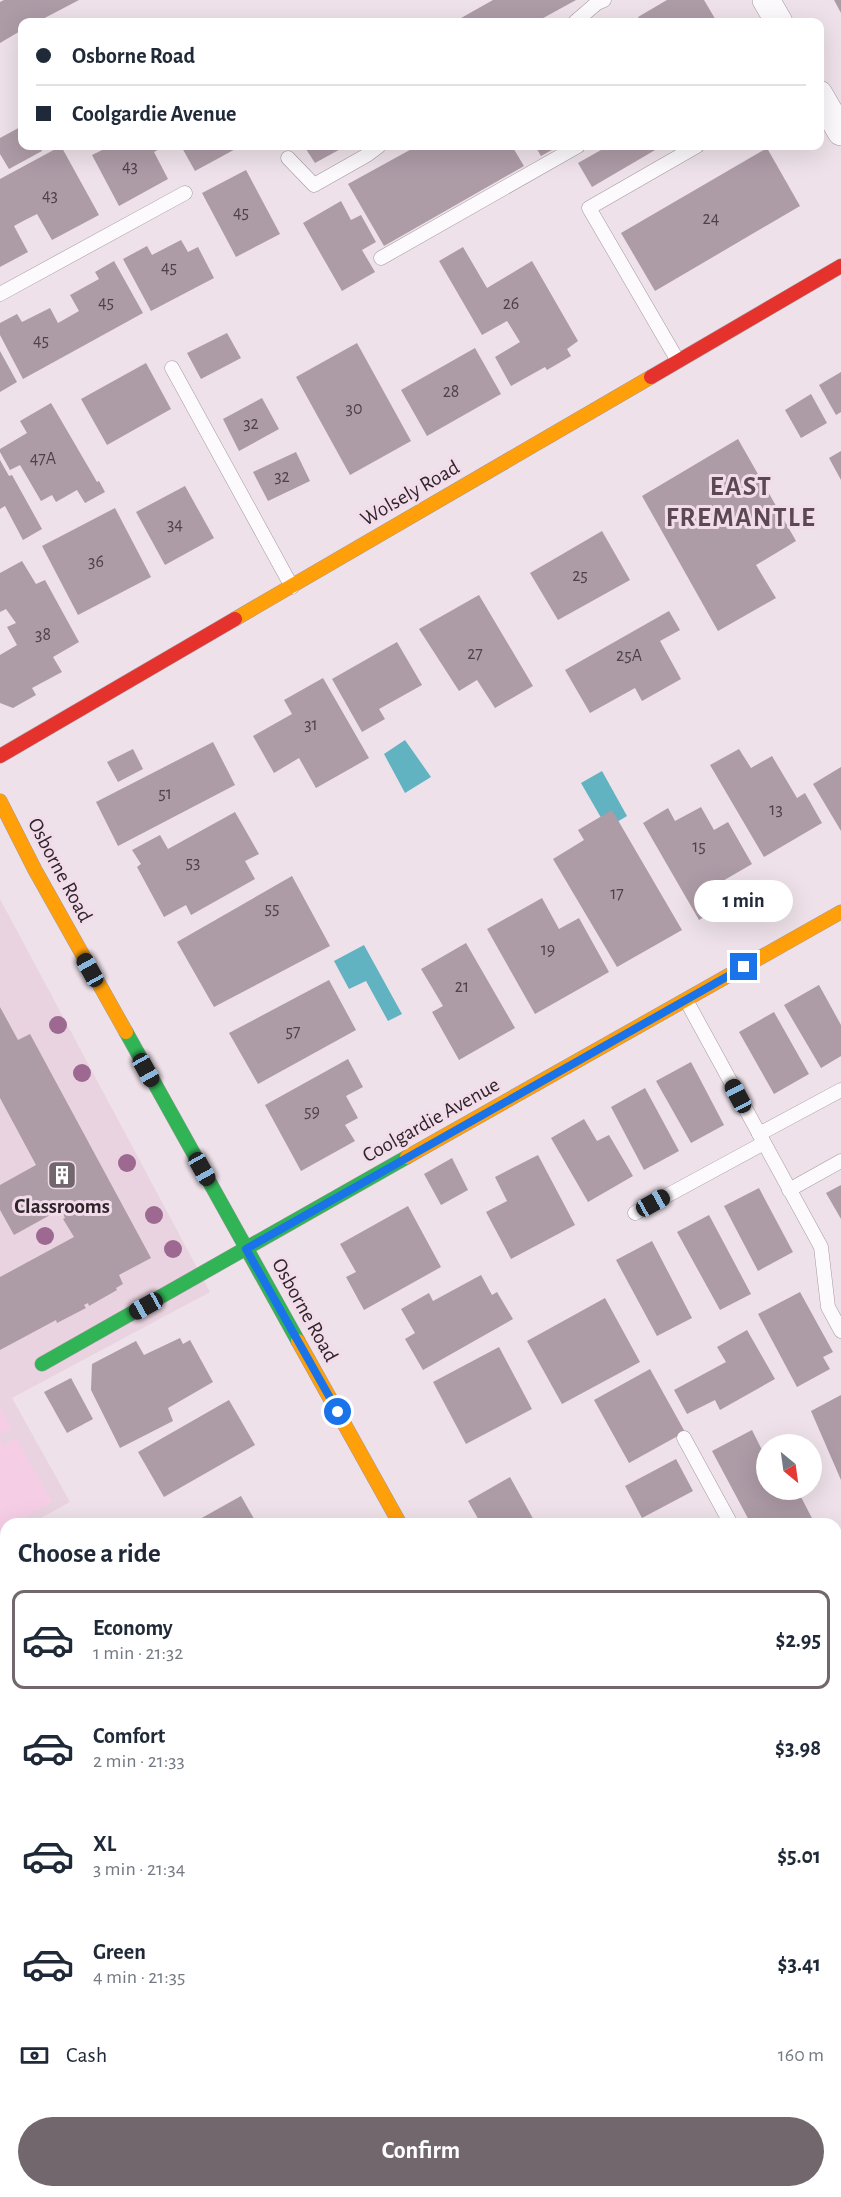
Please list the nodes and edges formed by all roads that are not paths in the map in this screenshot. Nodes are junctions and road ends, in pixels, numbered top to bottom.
1 (604, 0) edge
2 (766, 0) edge
3 (580, 18) edge
4 (777, 18) edge
5 (824, 103) edge
6 (841, 132) edge
7 (374, 150) edge
8 (571, 150) edge
9 (690, 150) edge
10 (288, 158) dead end
11 (185, 194) dead end
12 (381, 258) dead end
13 (841, 266) edge
14 (0, 294) edge
15 (678, 361) junction
16 (172, 368) dead end
17 (292, 586) junction
18 (0, 756) edge
19 (0, 801) edge
20 (841, 912) edge
21 (686, 1000) junction
22 (841, 1089) edge
23 (762, 1139) junction
24 (841, 1161) edge
25 (789, 1190) junction
26 (635, 1213) dead end
27 (246, 1249) junction
28 (841, 1331) edge
29 (42, 1364) dead end
30 (684, 1438) dead end
31 (397, 1518) edge
32 (728, 1518) edge

1 - 3 lane
2 - 4 street
5 - 6 street
7 - 10 lane
8 - 12 lane
9 - 15 lane
11 - 14 lane
13 - 15 street, Wolsely Road
15 - 17 street, Wolsely Road
16 - 17 lane
17 - 18 street, Wolsely Road
19 - 27 street, Osborne Road
20 - 21 street, Coolgardie Avenue
21 - 23 lane
21 - 27 street, Coolgardie Avenue
22 - 23 lane
23 - 25 lane
23 - 26 lane
24 - 25 lane
25 - 28 lane
27 - 29 street, Coolgardie Avenue
27 - 31 street, Osborne Road
30 - 32 lane

